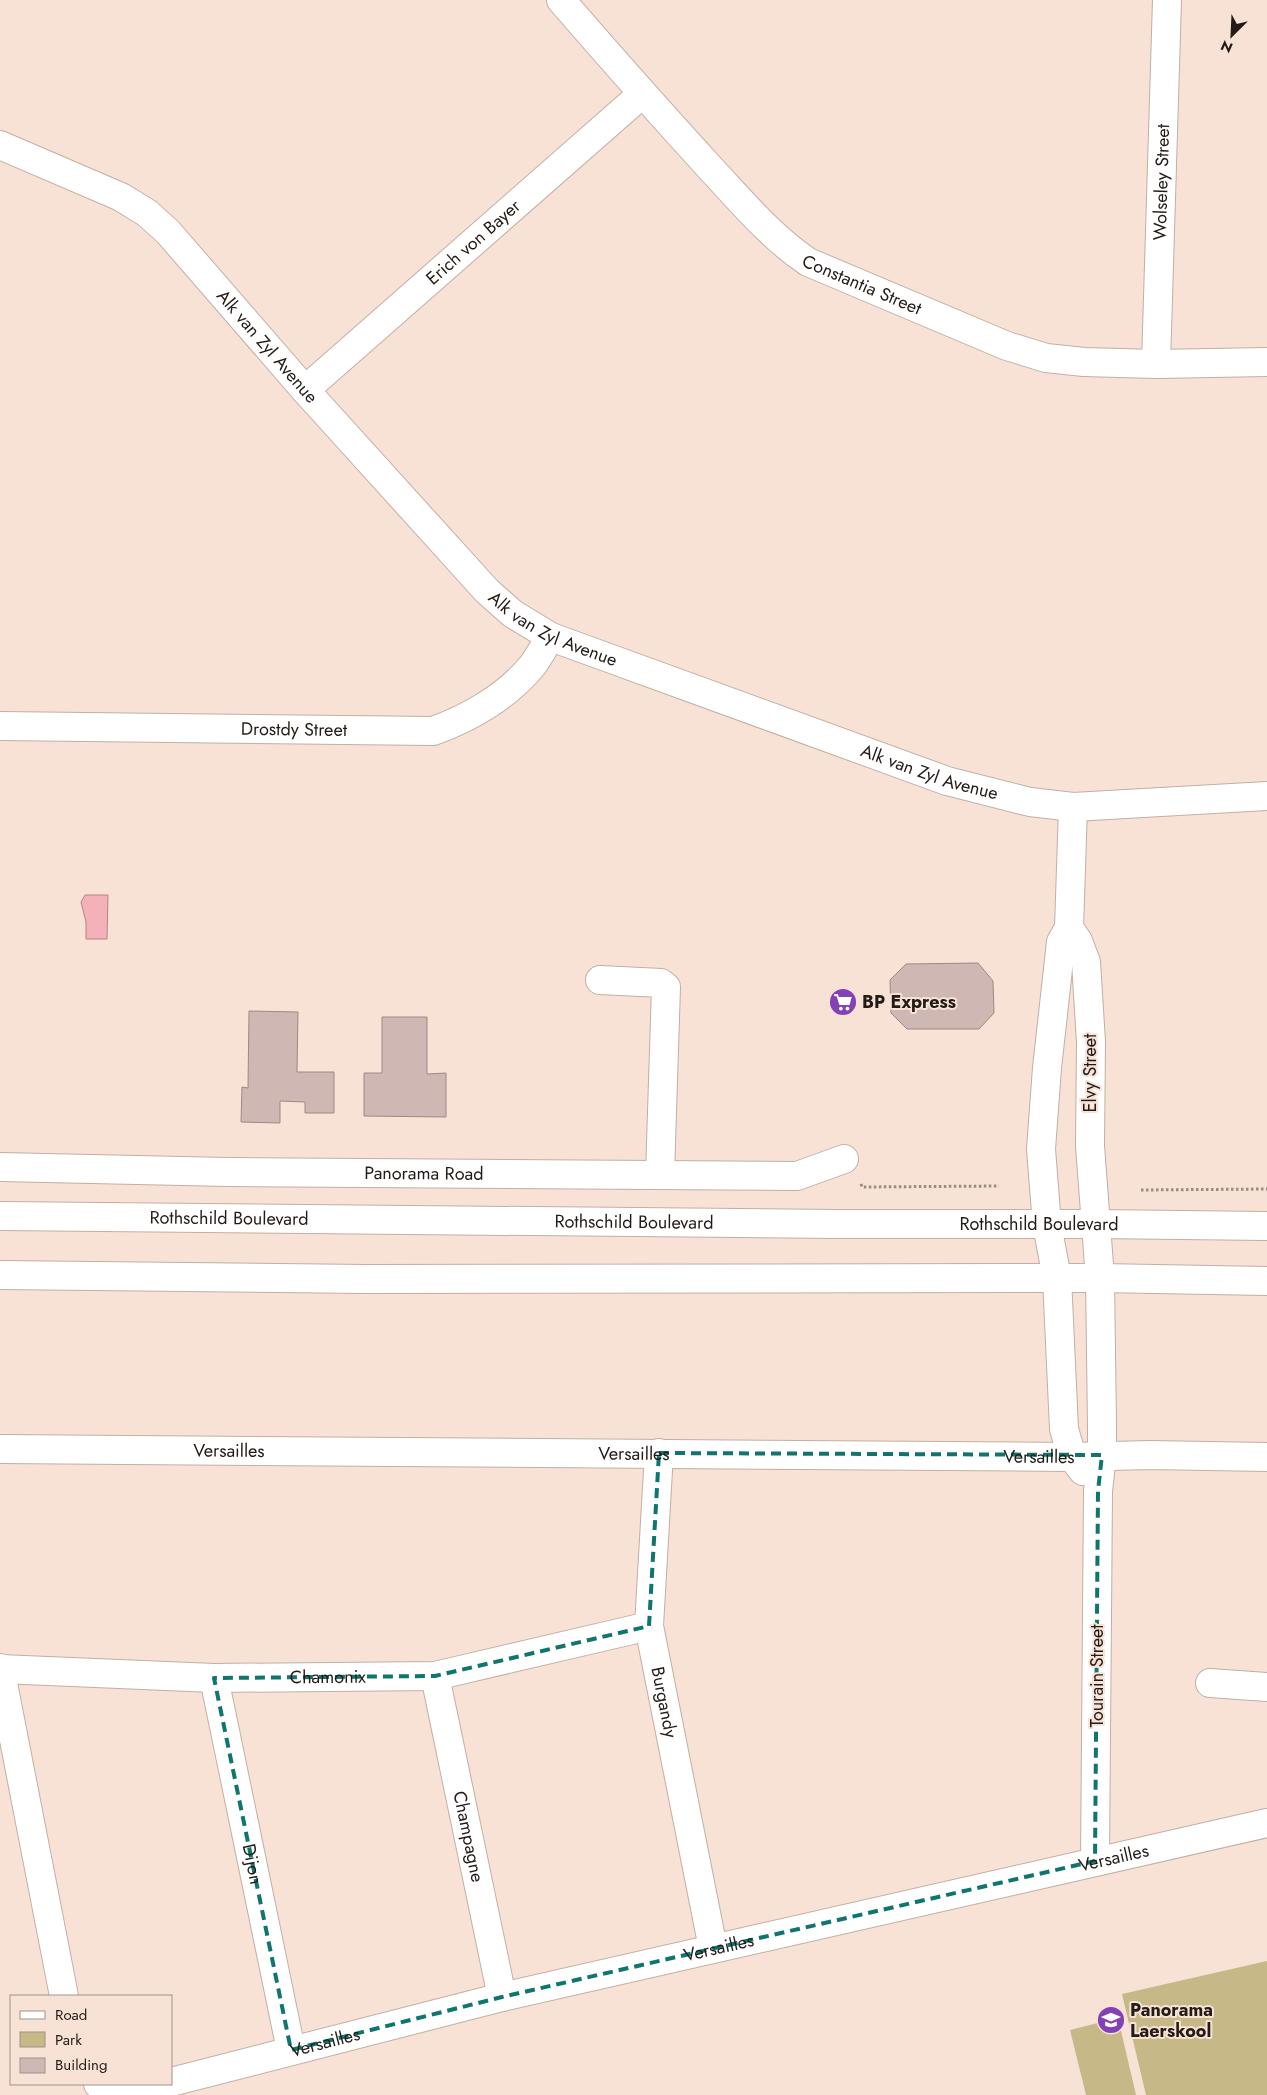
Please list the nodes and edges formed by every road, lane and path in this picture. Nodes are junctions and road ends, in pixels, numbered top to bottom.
1 (561, 0) edge
2 (1167, 0) edge
3 (642, 94) junction
4 (0, 145) edge
5 (1267, 362) edge
6 (1156, 364) junction
7 (305, 390) junction
8 (551, 636) junction
9 (0, 726) edge
10 (1267, 796) edge
11 (1073, 807) junction
12 (1069, 928) junction
13 (600, 980) dead end
14 (844, 1159) joint
15 (0, 1167) edge
16 (660, 1175) junction
17 (999, 1186) dead end
18 (1267, 1189) edge
19 (1141, 1190) dead end
20 (0, 1216) edge
21 (1096, 1224) junction
22 (1047, 1225) junction
23 (1267, 1226) edge
24 (0, 1275) edge
25 (1057, 1278) junction
26 (1100, 1278) junction
27 (1267, 1281) edge
28 (0, 1449) edge
29 (659, 1453) junction
30 (1102, 1455) junction
31 (1072, 1457) junction
32 (1267, 1457) edge
33 (1098, 1491) junction
34 (649, 1626) junction
35 (0, 1669) edge
36 (435, 1676) junction
37 (214, 1678) junction
38 (1210, 1683) dead end
39 (1267, 1687) edge
40 (1267, 1824) edge
41 (1095, 1862) junction
42 (713, 1948) junction
43 (64, 1995) edge
44 (502, 1997) junction
45 (291, 2050) junction
46 (172, 2082) edge
47 (100, 2085) edge
48 (159, 2085) edge

1 - 3 street, Constantia Street
2 - 6 street, Wolseley Street
3 - 6 street, Constantia Street
3 - 7 street, Erich von Bayer
4 - 7 street, Alk van Zyl Avenue
5 - 6 street, Constantia Street
7 - 8 street, Alk van Zyl Avenue
8 - 9 street, Drostdy Street
8 - 11 street, Alk van Zyl Avenue
10 - 11 street, Alk van Zyl Avenue
11 - 12 street
12 - 21 street, Elvy Street
12 - 22 street
13 - 16 street
14 - 16 street, Panorama Road
14 - 17 path
15 - 16 street, Panorama Road
18 - 19 path
20 - 22 street, Rothschild Boulevard
21 - 22 street, Rothschild Boulevard
21 - 23 street, Rothschild Boulevard
21 - 26 street, Elvy Street
22 - 25 street
24 - 25 street
25 - 26 street
25 - 31 street
26 - 27 street
26 - 30 street, Tourain Street
28 - 29 street, Versailles
29 - 31 street, Versailles
29 - 34 street, Burgandy
30 - 31 street, Versailles
30 - 32 street, Versailles
30 - 33 street, Tourain Street
31 - 33 street
33 - 41 street, Tourain Street
34 - 36 street, Chamonix
34 - 42 street, Burgandy
35 - 37 street, Chamonix
35 - 43 street
36 - 37 street, Chamonix
36 - 44 street, Champagne
37 - 45 street, Dijon
38 - 39 street
40 - 41 street, Versailles
41 - 42 street, Versailles
42 - 44 street, Versailles
44 - 45 street, Versailles
45 - 46 street, Versailles
47 - 48 street

